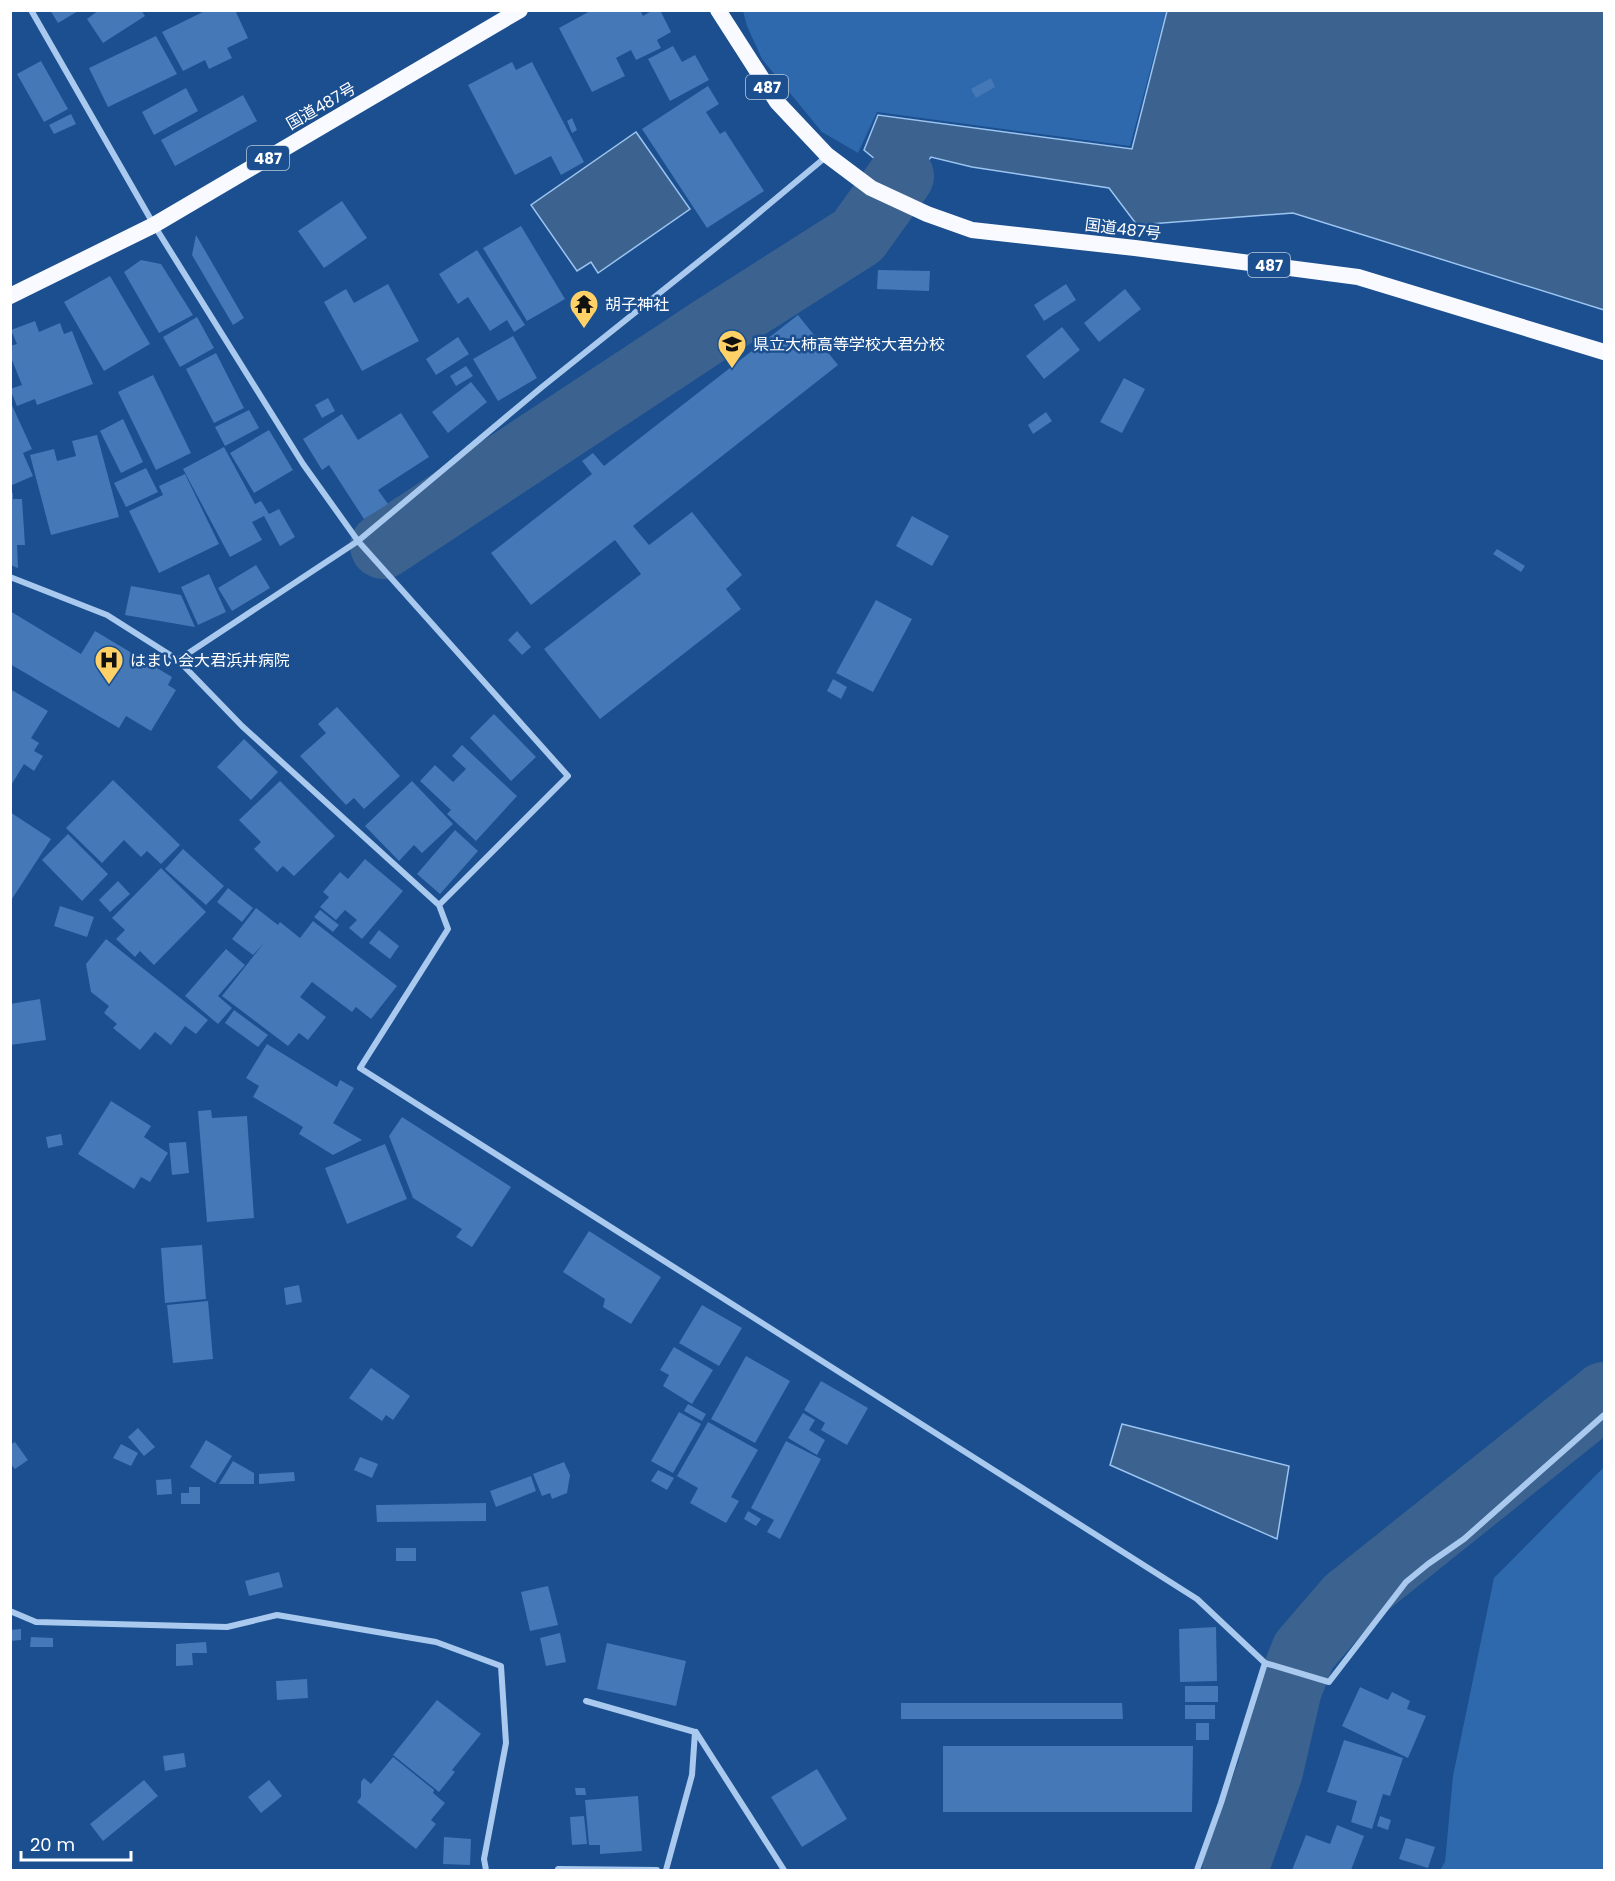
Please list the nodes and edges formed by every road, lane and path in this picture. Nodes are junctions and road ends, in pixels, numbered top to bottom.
1 (31, 10) edge
2 (520, 10) edge
3 (718, 10) edge
4 (827, 155) junction
5 (154, 225) junction
6 (10, 296) edge
7 (1605, 352) edge
8 (358, 541) junction
9 (10, 577) edge
10 (178, 660) junction
11 (439, 905) junction
12 (1605, 1415) edge
13 (10, 1611) edge
14 (1264, 1663) junction
15 (586, 1701) dead end
16 (695, 1732) junction
17 (486, 1870) edge
18 (559, 1870) edge
19 (657, 1870) edge
20 (666, 1870) edge
21 (784, 1870) edge
22 (1197, 1870) edge

1 - 5 street
2 - 5 highway, 国道487号 / 487
3 - 4 highway, 国道487号 / 487
4 - 7 highway, 国道487号 / 487
4 - 8 street
5 - 6 highway, 国道487号 / 487
5 - 8 street
8 - 10 street
8 - 11 street
9 - 10 street
10 - 11 street
11 - 14 street
12 - 14 street
13 - 17 street
14 - 22 street
15 - 16 street
16 - 20 street
16 - 21 street
18 - 19 street

